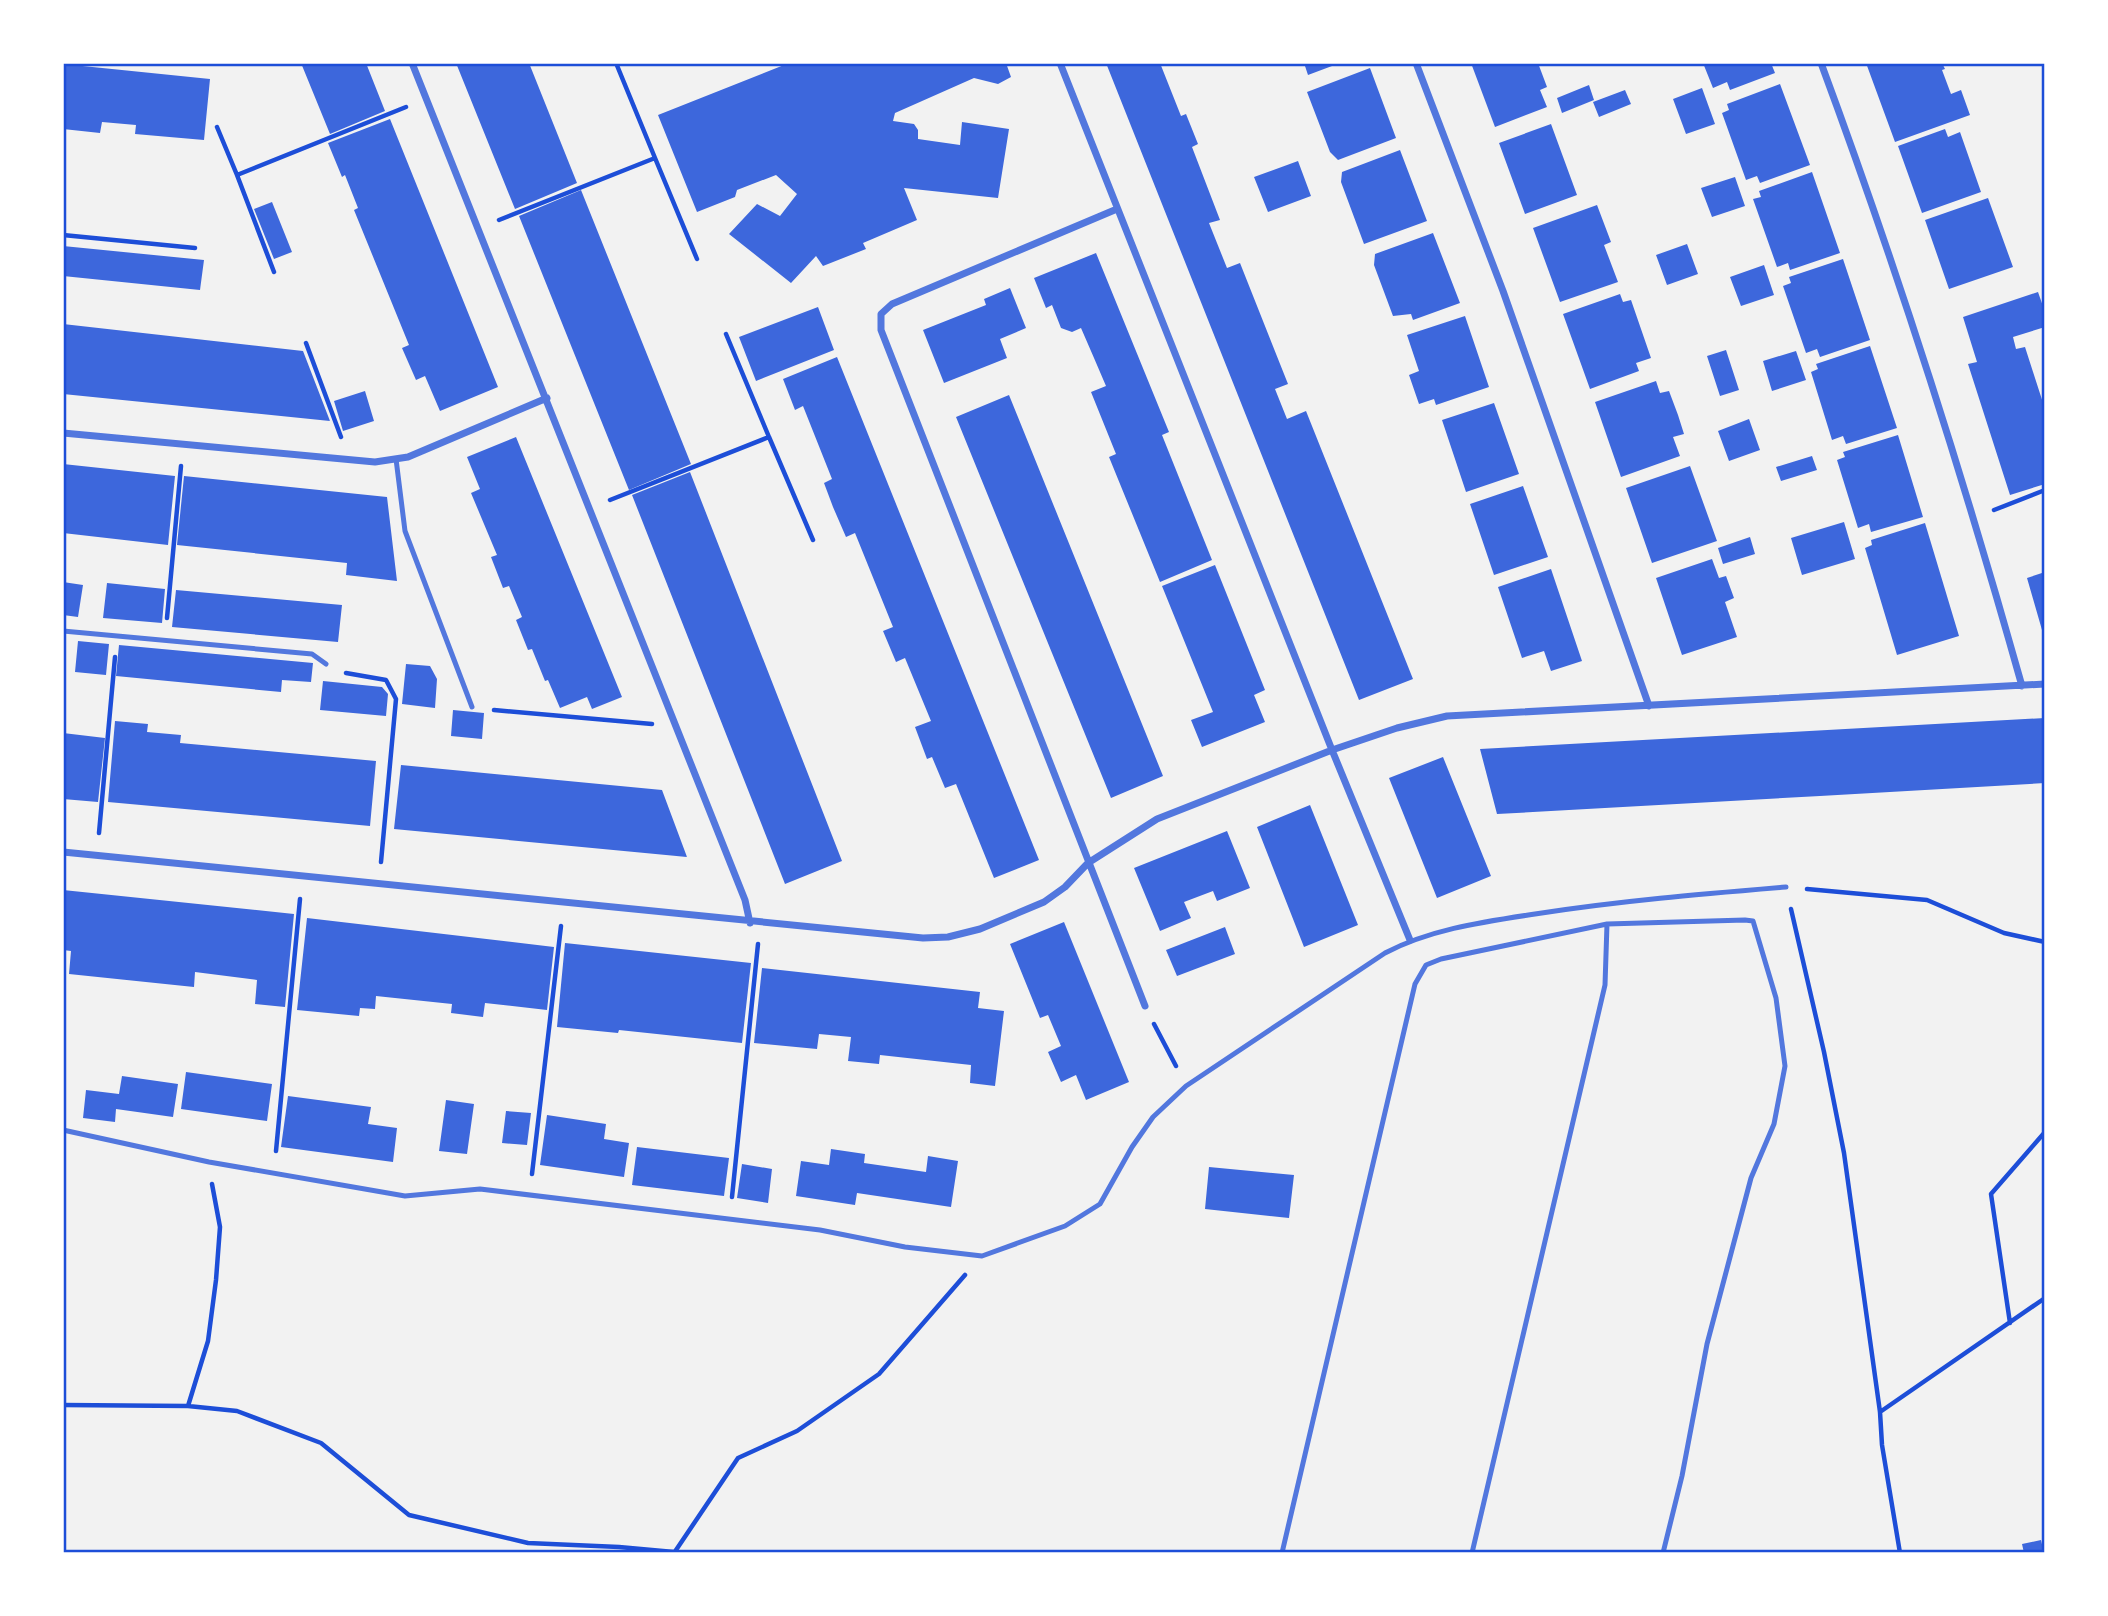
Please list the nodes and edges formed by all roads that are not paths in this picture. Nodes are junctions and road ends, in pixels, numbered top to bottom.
1 (412, 63) edge
2 (1060, 63) edge
3 (1416, 63) edge
4 (1821, 63) edge
5 (1117, 209) junction
6 (547, 398) junction
7 (63, 433) edge
8 (396, 459) junction
9 (63, 631) edge
10 (326, 664) road end
11 (2045, 684) edge
12 (2022, 686) junction
13 (1649, 706) junction
14 (472, 707) road end
15 (1332, 750) junction
16 (63, 852) edge
17 (1088, 863) junction
18 (1786, 887) road end
19 (750, 923) junction
20 (1607, 924) junction
21 (1410, 940) junction
22 (1145, 1006) road end
23 (63, 1130) edge
24 (1282, 1553) edge
25 (1472, 1553) edge
26 (1664, 1553) edge

1 - 6 street
2 - 5 street
3 - 13 street
4 - 12 street
5 - 15 street
5 - 17 street
6 - 8 street
6 - 19 street
7 - 8 street
8 - 14 lane
9 - 10 lane
11 - 12 street
12 - 13 street
13 - 15 street
15 - 17 street
15 - 21 street
16 - 19 street
17 - 19 street
17 - 22 street
18 - 21 lane
20 - 24 lane
20 - 25 lane
20 - 26 lane
21 - 23 lane

